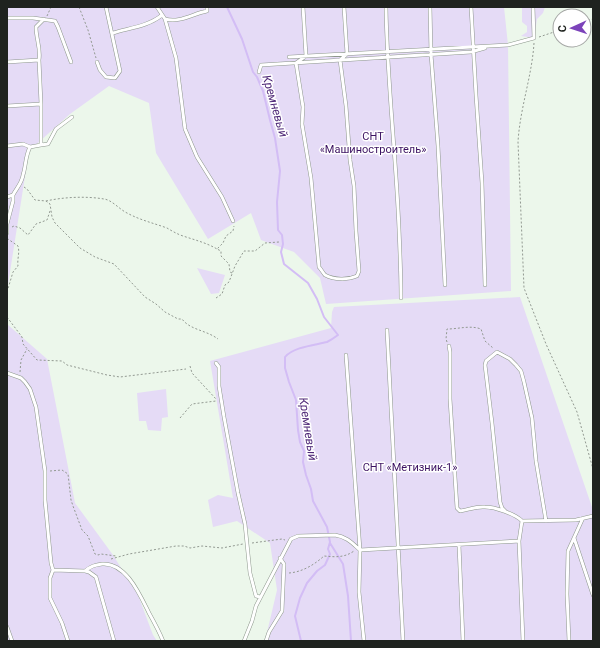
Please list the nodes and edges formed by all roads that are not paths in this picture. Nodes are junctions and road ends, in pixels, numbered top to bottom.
1 (106, 7) edge
2 (157, 7) edge
3 (207, 7) edge
4 (303, 7) edge
5 (344, 7) edge
6 (386, 7) edge
7 (430, 7) edge
8 (471, 7) edge
9 (533, 7) edge
10 (162, 15) junction
11 (7, 18) edge
12 (44, 19) junction
13 (164, 19) junction
14 (113, 34) junction
15 (489, 46) junction
16 (474, 47) junction
17 (432, 49) junction
18 (387, 51) junction
19 (473, 51) junction
20 (347, 54) junction
21 (431, 54) junction
22 (306, 56) junction
23 (388, 56) junction
24 (289, 57) dead end
25 (39, 60) junction
26 (340, 60) junction
27 (7, 62) edge
28 (71, 62) dead end
29 (97, 62) road end
30 (296, 63) junction
31 (259, 72) dead end
32 (41, 104) junction
33 (7, 106) edge
34 (72, 117) dead end
35 (41, 145) junction
36 (7, 146) edge
37 (30, 147) junction
38 (13, 195) junction
39 (7, 197) edge
40 (233, 221) road end
41 (7, 232) edge
42 (485, 284) dead end
43 (445, 285) dead end
44 (401, 298) dead end
45 (387, 330) dead end
46 (449, 346) road end
47 (346, 355) dead end
48 (216, 363) dead end
49 (7, 373) edge
50 (506, 512) junction
51 (593, 516) edge
52 (583, 518) junction
53 (522, 521) junction
54 (546, 521) junction
55 (573, 538) junction
56 (519, 541) junction
57 (459, 545) junction
58 (399, 548) junction
59 (358, 549) junction
60 (280, 558) junction
61 (53, 570) junction
62 (85, 570) junction
63 (593, 596) edge
64 (260, 597) junction
65 (7, 627) edge
66 (12, 641) edge
67 (68, 641) edge
68 (114, 641) edge
69 (163, 641) edge
70 (244, 641) edge
71 (266, 641) edge
72 (364, 641) edge
73 (403, 641) edge
74 (463, 641) edge
75 (523, 641) edge
76 (569, 641) edge

1 - 14 lane
2 - 10 lane
3 - 13 lane
4 - 22 lane
5 - 20 lane
6 - 18 lane
7 - 17 lane
8 - 16 lane
9 - 15 lane
10 - 13 lane
10 - 14 lane
11 - 12 lane
12 - 25 lane
12 - 28 lane
13 - 40 lane
14 - 29 lane
15 - 16 lane
15 - 19 lane
16 - 17 lane
16 - 19 lane
17 - 18 lane
17 - 21 lane
18 - 20 lane
18 - 23 lane
19 - 21 lane
19 - 42 lane
20 - 22 lane
20 - 26 lane
21 - 23 lane
21 - 43 lane
22 - 24 lane
22 - 30 lane
23 - 26 lane
23 - 44 lane
25 - 27 lane
25 - 32 lane
26 - 30 lane
26 - 30 lane
30 - 31 lane
32 - 33 lane
32 - 35 lane
34 - 35 lane
35 - 37 lane
36 - 37 lane
37 - 38 lane
38 - 39 lane
38 - 41 lane
45 - 58 lane
46 - 50 lane
47 - 59 lane
48 - 64 lane
49 - 61 lane
50 - 53 lane
50 - 54 lane
51 - 52 lane
52 - 54 lane
52 - 55 lane
53 - 54 lane
53 - 56 lane
55 - 63 lane
55 - 76 lane
56 - 57 lane
56 - 75 lane
57 - 58 lane
57 - 74 lane
58 - 59 lane
58 - 73 lane
59 - 60 lane
59 - 72 lane
60 - 64 lane
60 - 71 lane
61 - 62 lane
61 - 67 lane
62 - 68 lane
62 - 69 lane
64 - 70 lane
65 - 66 lane

